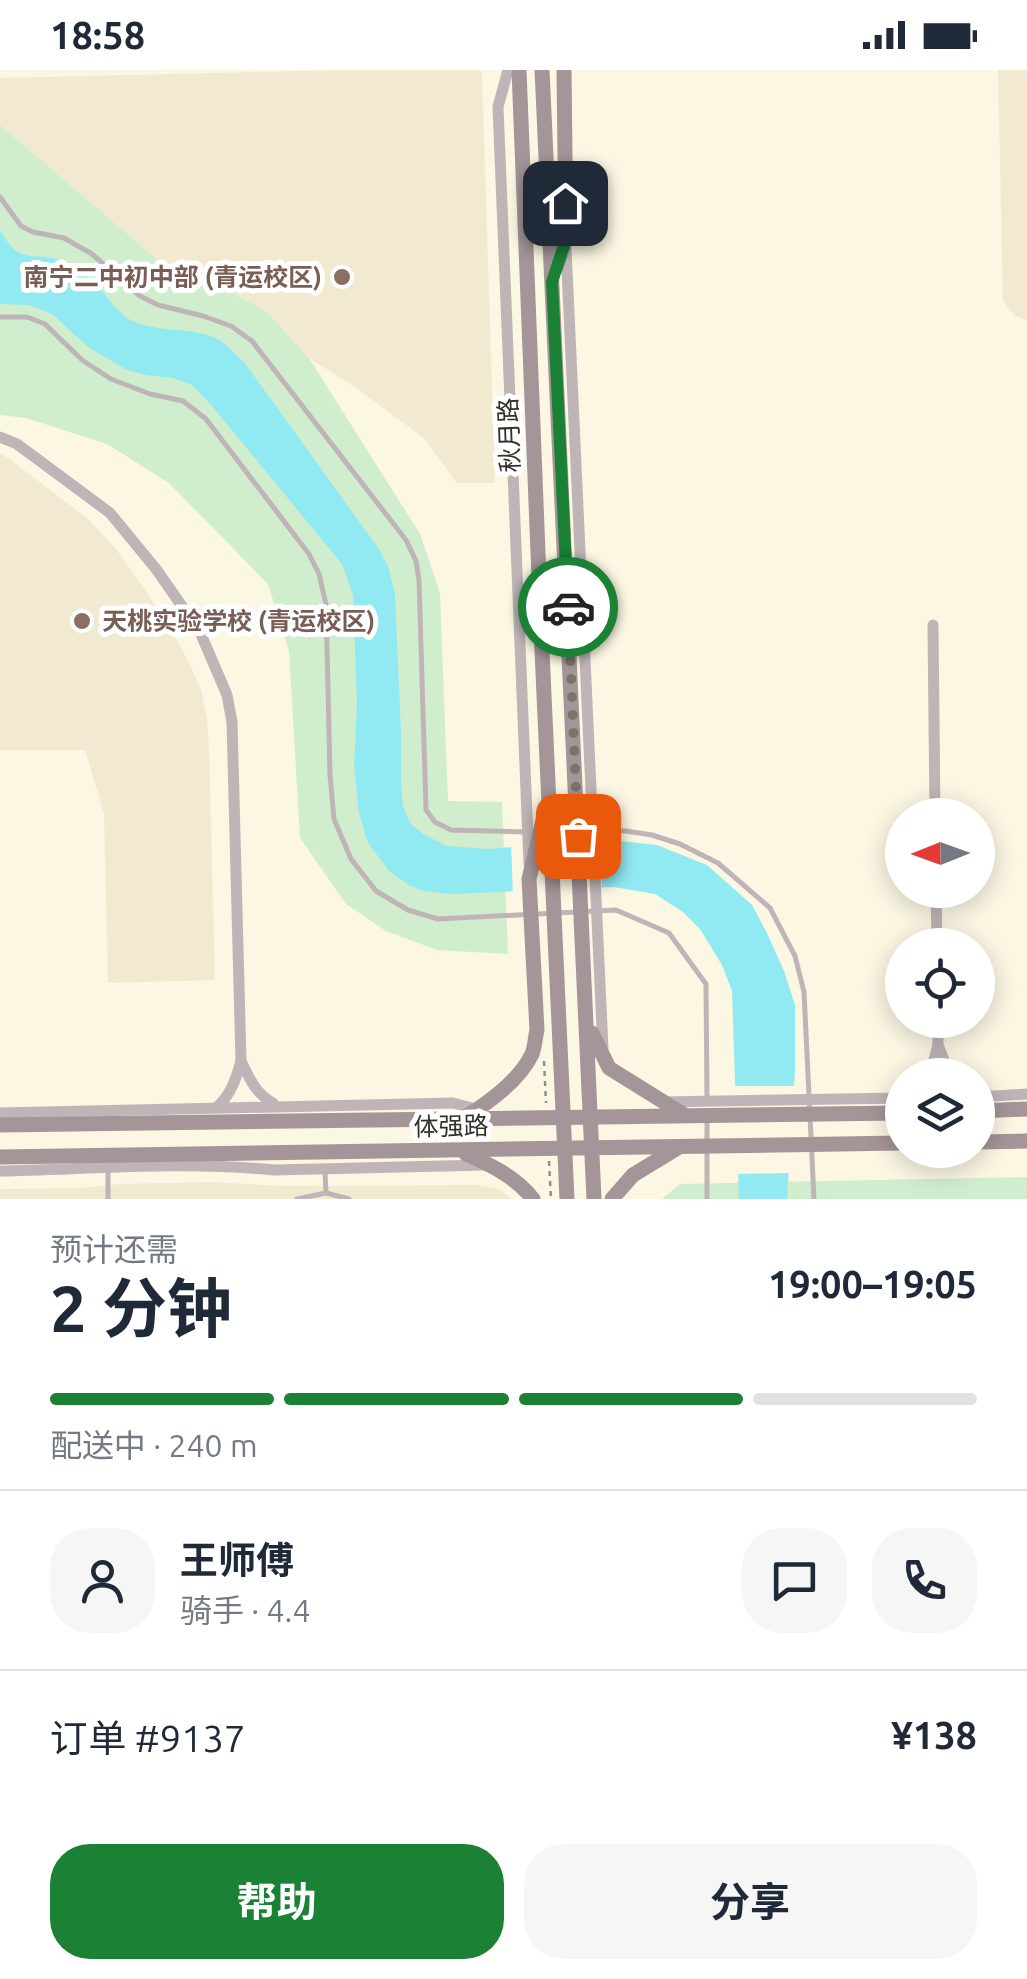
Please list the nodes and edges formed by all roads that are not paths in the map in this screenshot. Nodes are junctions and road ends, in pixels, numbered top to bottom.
1 (508, 70) edge
2 (519, 70) edge
3 (542, 70) edge
4 (564, 70) edge
5 (0, 197) edge
6 (566, 239) junction
7 (552, 282) junction
8 (0, 318) edge
9 (0, 437) edge
10 (933, 625) dead end
11 (584, 795) junction
12 (549, 798) junction
13 (936, 798) edge
14 (530, 879) junction
15 (591, 957) junction
16 (586, 1014) junction
17 (938, 1038) edge
18 (938, 1046) junction
19 (603, 1057) junction
20 (935, 1058) edge
21 (943, 1058) edge
22 (241, 1061) junction
23 (1027, 1094) edge
24 (995, 1096) edge
25 (885, 1098) edge
26 (276, 1105) junction
27 (216, 1108) junction
28 (478, 1109) junction
29 (686, 1109) junction
30 (1027, 1109) edge
31 (995, 1110) edge
32 (0, 1112) edge
33 (885, 1113) edge
34 (564, 1118) junction
35 (590, 1118) junction
36 (513, 1119) junction
37 (461, 1120) junction
38 (0, 1125) edge
39 (1027, 1141) edge
40 (995, 1142) edge
41 (885, 1144) edge
42 (684, 1145) junction
43 (565, 1149) junction
44 (591, 1149) junction
45 (458, 1151) junction
46 (0, 1157) edge
47 (490, 1165) junction
48 (108, 1168) junction
49 (324, 1169) junction
50 (0, 1171) edge
51 (326, 1193) junction
52 (108, 1199) edge
53 (296, 1199) edge
54 (349, 1199) edge
55 (533, 1199) edge
56 (567, 1199) edge
57 (594, 1199) edge
58 (612, 1199) edge
59 (707, 1199) edge
60 (814, 1199) edge

1 - 14 street
2 - 12 main road, 秋月路
3 - 7 main road, 秋月路
4 - 6 main road
5 - 60 lane
6 - 7 main road
6 - 11 street
7 - 11 main road, 秋月路
8 - 59 lane
9 - 22 street
10 - 13 street
11 - 15 main road, 秋月路
12 - 14 main road
12 - 34 main road, 秋月路
14 - 28 main road
15 - 16 main road, 秋月路
15 - 19 street
16 - 19 main road
16 - 35 main road, 秋月路
17 - 18 street
18 - 20 street
18 - 21 street
19 - 29 main road
22 - 26 street
22 - 27 street
23 - 24 street
25 - 29 street
26 - 27 street
26 - 28 street
27 - 32 street
28 - 36 street
28 - 37 main road
29 - 33 main road, 体强路
29 - 35 main road, 体强路
30 - 31 main road
34 - 35 main road, 体强路
34 - 36 main road, 体强路
34 - 43 main road
35 - 44 main road
36 - 37 main road, 体强路
37 - 38 main road, 体强路
39 - 40 main road
41 - 42 main road, 体强路
42 - 44 main road, 体强路
42 - 58 main road
43 - 44 main road, 体强路
43 - 45 main road, 体强路
43 - 56 main road
44 - 57 main road
45 - 46 main road, 体强路
45 - 47 main road
47 - 49 street
47 - 55 main road
48 - 49 street
48 - 50 street
48 - 52 lane
49 - 51 lane
51 - 53 lane
51 - 54 lane

